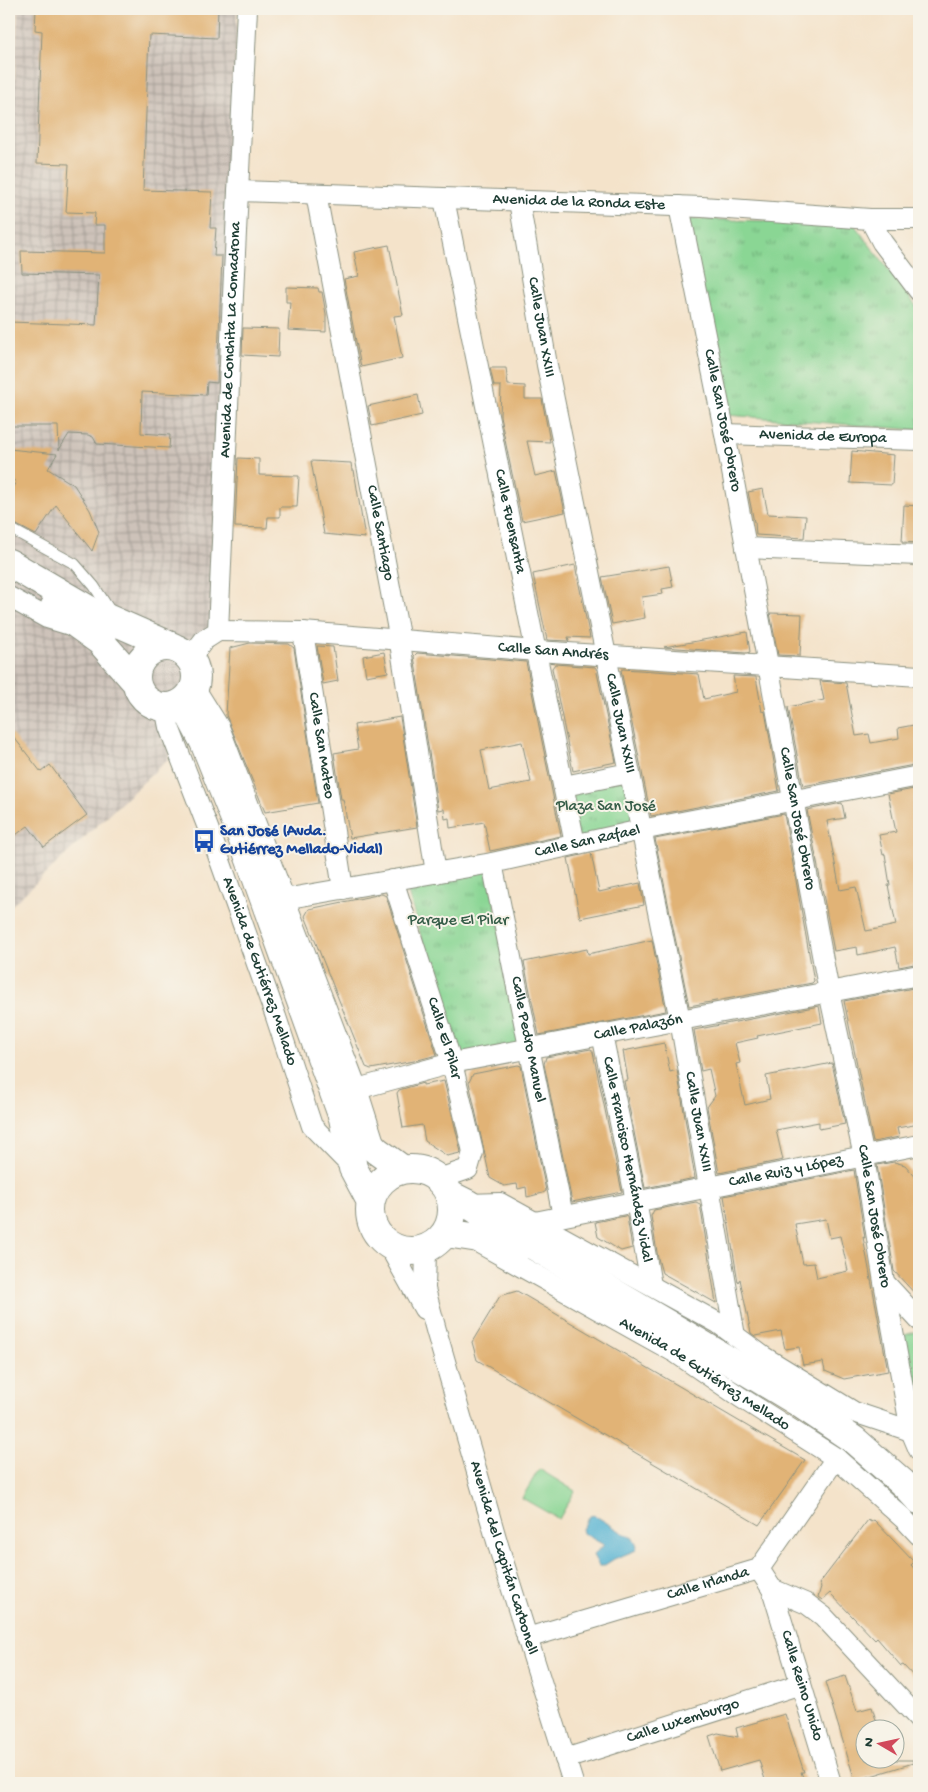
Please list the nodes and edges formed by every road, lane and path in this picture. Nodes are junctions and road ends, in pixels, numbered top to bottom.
1 (247, 9) edge
2 (238, 191) junction
3 (316, 194) junction
4 (444, 198) junction
5 (519, 201) junction
6 (678, 206) junction
7 (870, 219) junction
8 (919, 220) edge
9 (919, 291) edge
10 (725, 434) junction
11 (919, 440) edge
12 (9, 528) edge
13 (746, 548) junction
14 (919, 555) edge
15 (9, 563) edge
16 (9, 583) edge
17 (9, 597) edge
18 (118, 623) junction
19 (84, 628) junction
20 (218, 632) junction
21 (303, 632) junction
22 (400, 639) junction
23 (537, 651) junction
24 (182, 652) junction
25 (605, 654) junction
26 (767, 665) junction
27 (919, 676) edge
28 (136, 682) junction
29 (181, 699) junction
30 (629, 773) junction
31 (919, 776) edge
32 (564, 786) junction
33 (792, 801) junction
34 (641, 830) junction
35 (575, 844) junction
36 (492, 863) junction
37 (436, 872) junction
38 (393, 880) junction
39 (343, 888) junction
40 (284, 898) junction
41 (919, 976) edge
42 (829, 992) junction
43 (680, 1020) junction
44 (602, 1034) junction
45 (529, 1048) junction
46 (452, 1063) junction
47 (358, 1089) junction
48 (343, 1118) junction
49 (377, 1151) junction
50 (916, 1151) edge
51 (864, 1157) junction
52 (353, 1168) junction
53 (402, 1169) junction
54 (709, 1187) junction
55 (452, 1193) junction
56 (370, 1200) junction
57 (636, 1201) junction
58 (563, 1216) junction
59 (534, 1234) junction
60 (448, 1240) junction
61 (389, 1246) junction
62 (884, 1282) junction
63 (651, 1285) junction
64 (919, 1320) edge
65 (436, 1330) junction
66 (735, 1336) junction
67 (915, 1435) edge
68 (919, 1450) edge
69 (836, 1458) junction
70 (919, 1500) edge
71 (919, 1535) edge
72 (759, 1569) junction
73 (772, 1589) junction
74 (527, 1638) junction
75 (800, 1684) junction
76 (919, 1719) edge
77 (565, 1759) junction
78 (573, 1783) edge
79 (831, 1783) edge

1 - 2 street, Avenida de Conchita La Comadrona
2 - 3 street, Avenida de la Ronda Este
2 - 20 street, Avenida de Conchita La Comadrona
3 - 4 street, Avenida de la Ronda Este
3 - 22 street, Calle Santiago
4 - 5 street, Avenida de la Ronda Este
4 - 23 street, Calle Fuensanta
5 - 6 street, Avenida de la Ronda Este
5 - 25 street, Calle Juan XXIII
6 - 7 street, Avenida de la Ronda Este
6 - 10 street, Calle San José Obrero
7 - 8 street, Avenida de la Ronda Este
7 - 9 street
10 - 11 street, Avenida de Europa
10 - 13 street, Calle San José Obrero
12 - 18 lane
13 - 14 street
13 - 26 street, Calle San José Obrero
15 - 18 main road
16 - 19 main road
17 - 19 street
18 - 24 main road
19 - 28 main road
20 - 21 street, Calle San Andrés
20 - 24 street
21 - 22 street, Calle San Andrés
21 - 39 street, Calle San Mateo
22 - 23 street, Calle San Andrés
22 - 37 street, Calle Santiago
23 - 25 street, Calle San Andrés
23 - 32 street, Calle Fuensanta
24 - 28 main road
24 - 29 main road
25 - 26 street, Calle San Andrés
25 - 30 street, Calle Juan XXIII
26 - 27 street, Calle San Andrés
26 - 33 street, Calle San José Obrero
28 - 29 main road
29 - 40 street
29 - 48 main road, Avenida de Gutiérrez Mellado
29 - 52 street, Avenida de Gutiérrez Mellado
30 - 32 street
30 - 34 street, Calle Juan XXIII
31 - 33 street, Calle San Rafael
32 - 35 street, Calle Fuensanta
33 - 34 street, Calle San Rafael
33 - 42 street, Calle San José Obrero
34 - 35 street, Calle San Rafael
34 - 43 street, Calle Juan XXIII
35 - 36 street, Calle San Rafael
36 - 37 street, Calle San Rafael
36 - 45 street, Calle Pedro Manuel
37 - 38 street, Calle San Rafael
38 - 39 street, Calle San Rafael
38 - 46 street, Calle El Pilar
39 - 40 street, Calle San Rafael
40 - 47 street
41 - 42 street, Calle Palazón
42 - 43 street, Calle Palazón
42 - 51 street, Calle San José Obrero
43 - 44 street, Calle Palazón
43 - 54 street, Calle Juan XXIII
44 - 45 street, Calle Palazón
44 - 57 street, Calle Francisco Hernández Vidal
45 - 46 street, Calle Palazón
45 - 58 street, Calle Pedro Manuel
46 - 47 street, Calle Palazón
46 - 55 street, Calle El Pilar
47 - 49 street
48 - 49 main road
48 - 52 main road, Avenida de Gutiérrez Mellado
49 - 53 main road
50 - 51 street, Calle Ruiz y López
51 - 54 street, Calle Ruiz y López
51 - 62 street, Calle San José Obrero
52 - 56 main road, Avenida de Gutiérrez Mellado
53 - 55 main road
53 - 56 main road
54 - 57 street, Calle Ruiz y López
54 - 66 street, Calle Juan XXIII
55 - 59 main road, Avenida de Gutiérrez Mellado
55 - 60 main road
56 - 61 main road
57 - 58 street, Calle Ruiz y López
57 - 63 street, Calle Francisco Hernández Vidal
58 - 59 street, Calle Ruiz y López
59 - 60 main road, Avenida de Gutiérrez Mellado
59 - 63 street, Avenida de Gutiérrez Mellado
59 - 70 main road, Avenida de Gutiérrez Mellado
60 - 61 main road
60 - 65 street
60 - 69 street, Avenida de Gutiérrez Mellado
61 - 65 street
62 - 64 street
62 - 67 street, Calle San José Obrero
63 - 66 street, Avenida de Gutiérrez Mellado
65 - 74 street, Avenida del Capitán Carbonell
66 - 67 street, Avenida de Gutiérrez Mellado
67 - 68 street, Calle San José Obrero
69 - 71 street, Avenida de Gutiérrez Mellado
69 - 72 street, Calle Irlanda
72 - 73 street, Calle Reino Unido
72 - 74 street, Calle Irlanda
73 - 75 street, Calle Reino Unido
73 - 76 street
74 - 77 street, Avenida del Capitán Carbonell
75 - 77 street, Calle Luxemburgo
75 - 79 street, Calle Reino Unido
77 - 78 street, Avenida del Capitán Carbonell

